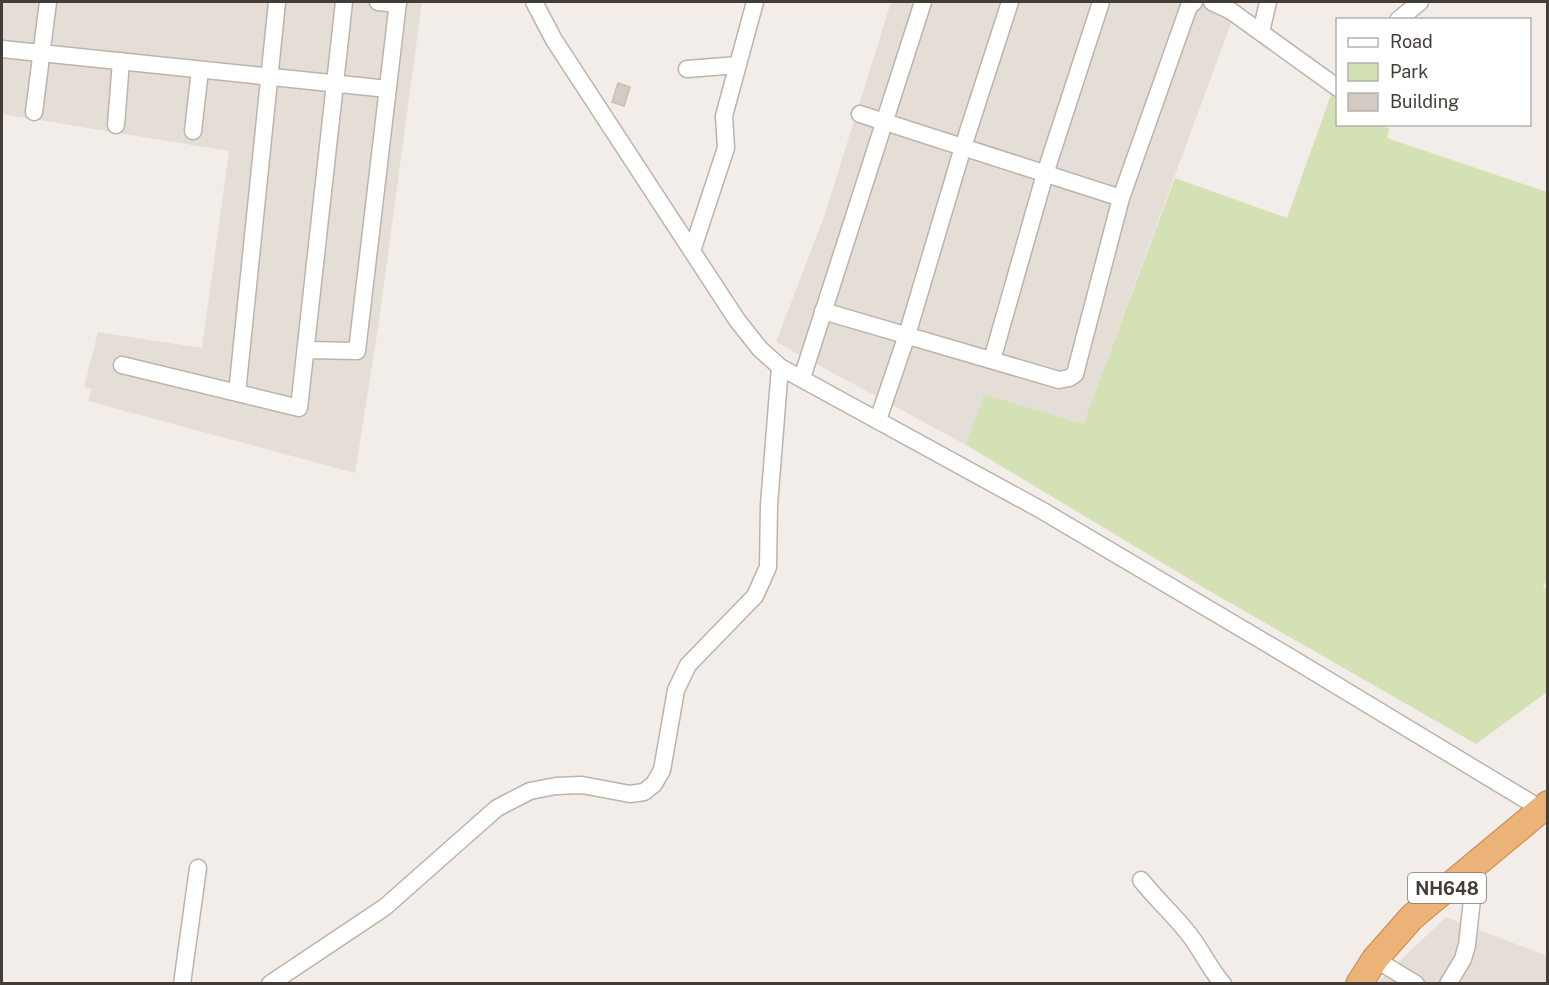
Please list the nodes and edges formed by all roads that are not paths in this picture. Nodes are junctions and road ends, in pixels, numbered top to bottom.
1 (48, 2) edge
2 (278, 2) edge
3 (344, 2) edge
4 (378, 2) edge
5 (398, 2) edge
6 (534, 2) edge
7 (755, 2) edge
8 (923, 2) edge
9 (1010, 2) edge
10 (1101, 2) edge
11 (1194, 2) edge
12 (1212, 2) edge
13 (1268, 2) edge
14 (1420, 2) edge
15 (1400, 18) edge
16 (1261, 32) junction
17 (2, 49) edge
18 (42, 53) junction
19 (121, 62) junction
20 (738, 65) junction
21 (687, 69) dead end
22 (200, 70) junction
23 (270, 77) junction
24 (335, 84) junction
25 (1336, 87) edge
26 (388, 90) junction
27 (34, 112) dead end
28 (860, 114) dead end
29 (884, 122) junction
30 (116, 125) dead end
31 (193, 131) dead end
32 (963, 147) junction
33 (1045, 174) junction
34 (1121, 198) junction
35 (692, 251) junction
36 (823, 311) junction
37 (907, 335) junction
38 (306, 350) junction
39 (992, 360) junction
40 (122, 365) dead end
41 (780, 367) junction
42 (802, 378) junction
43 (237, 393) junction
44 (878, 420) junction
45 (1544, 806) edge
46 (1476, 863) junction
47 (198, 868) dead end
48 (1141, 880) dead end
49 (1374, 959) junction
50 (182, 984) edge
51 (270, 984) edge
52 (1223, 984) edge
53 (1359, 984) edge
54 (1416, 984) edge
55 (1448, 984) edge

1 - 18 street
2 - 23 street
3 - 24 street
4 - 5 street
5 - 26 street
6 - 35 street
7 - 20 street
8 - 29 street
9 - 32 street
10 - 33 street
11 - 34 street
12 - 16 street
13 - 16 street
14 - 15 street
16 - 25 street
17 - 18 street
18 - 19 street
18 - 27 street
19 - 22 street
19 - 30 street
20 - 21 street
20 - 35 street
22 - 23 street
22 - 31 street
23 - 24 street
23 - 43 street
24 - 26 street
24 - 38 street
26 - 38 street
28 - 29 street
29 - 32 street
29 - 36 street
32 - 33 street
32 - 37 street
33 - 34 street
33 - 39 street
34 - 39 street
35 - 41 street
36 - 37 street
36 - 42 street
37 - 39 street
37 - 44 street
38 - 43 street
40 - 43 street
41 - 42 street
41 - 51 street
42 - 44 street
44 - 45 street
45 - 46 highway, NH648
46 - 49 highway, NH648
46 - 55 street
47 - 50 street
48 - 52 street
49 - 53 highway, NH648
49 - 54 street

